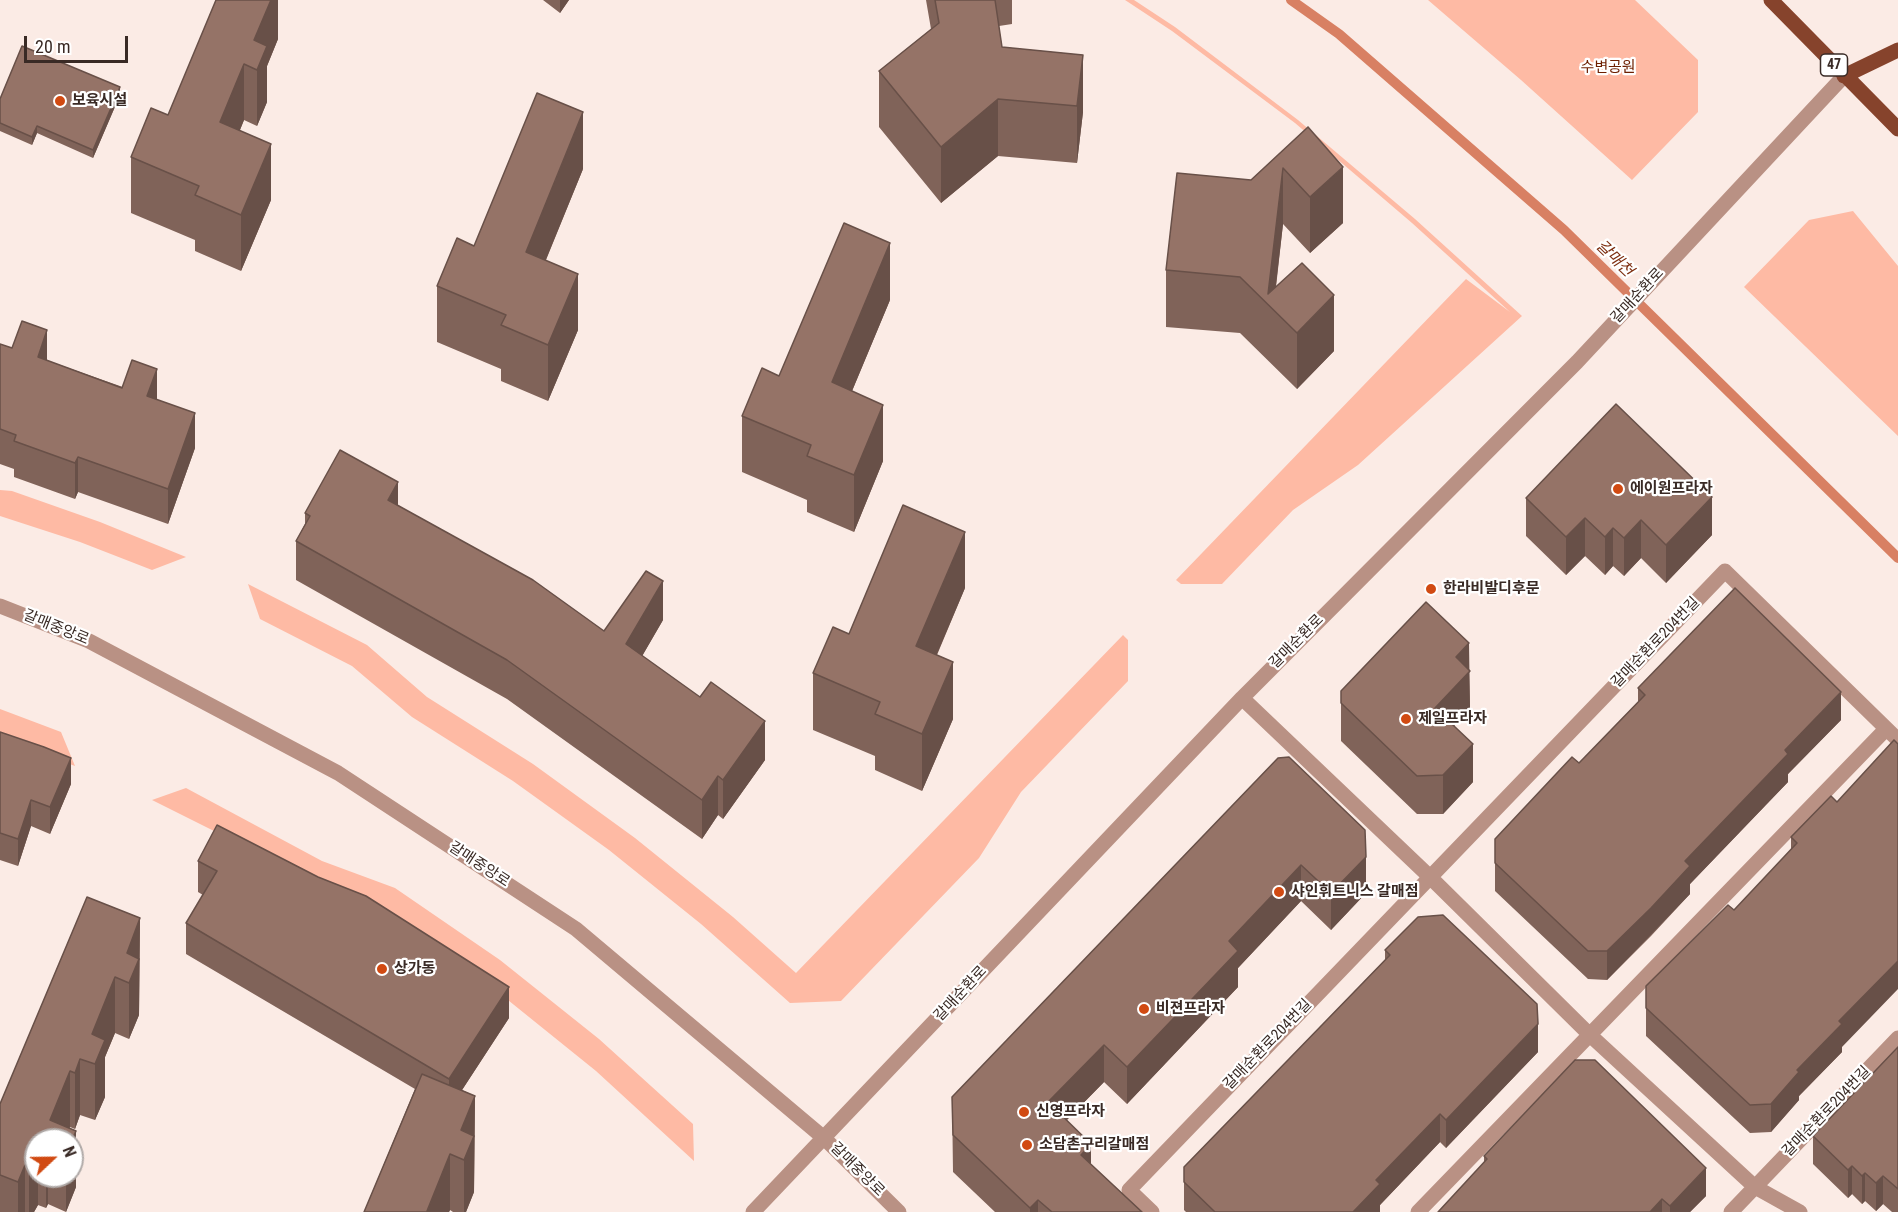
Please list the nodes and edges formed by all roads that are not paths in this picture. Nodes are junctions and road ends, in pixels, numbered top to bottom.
1 (1771, 0) edge
2 (1898, 50) edge
3 (1844, 76) junction
4 (1898, 129) edge
5 (0, 606) edge
6 (1242, 698) junction
7 (1886, 729) junction
8 (1898, 740) edge
9 (1430, 877) junction
10 (1591, 1036) junction
11 (1898, 1038) edge
12 (824, 1138) junction
13 (1755, 1187) junction
14 (753, 1212) edge
15 (899, 1212) edge
16 (1152, 1212) edge
17 (1418, 1212) edge
18 (1731, 1212) edge
19 (1800, 1212) edge

1 - 3 main road, 47
2 - 3 main road
3 - 4 main road, 47
3 - 6 street, 갈매순환로
5 - 12 street, 갈매중앙로
6 - 9 street
6 - 12 street, 갈매순환로
7 - 8 street, 갈매순환로204번길
7 - 9 street, 갈매순환로204번길
7 - 10 street
9 - 10 street
9 - 16 street, 갈매순환로204번길
10 - 13 street
10 - 17 street
11 - 13 street, 갈매순환로204번길
12 - 14 street, 갈매순환로
12 - 15 street, 갈매중앙로
13 - 18 street, 갈매순환로204번길
13 - 19 street

